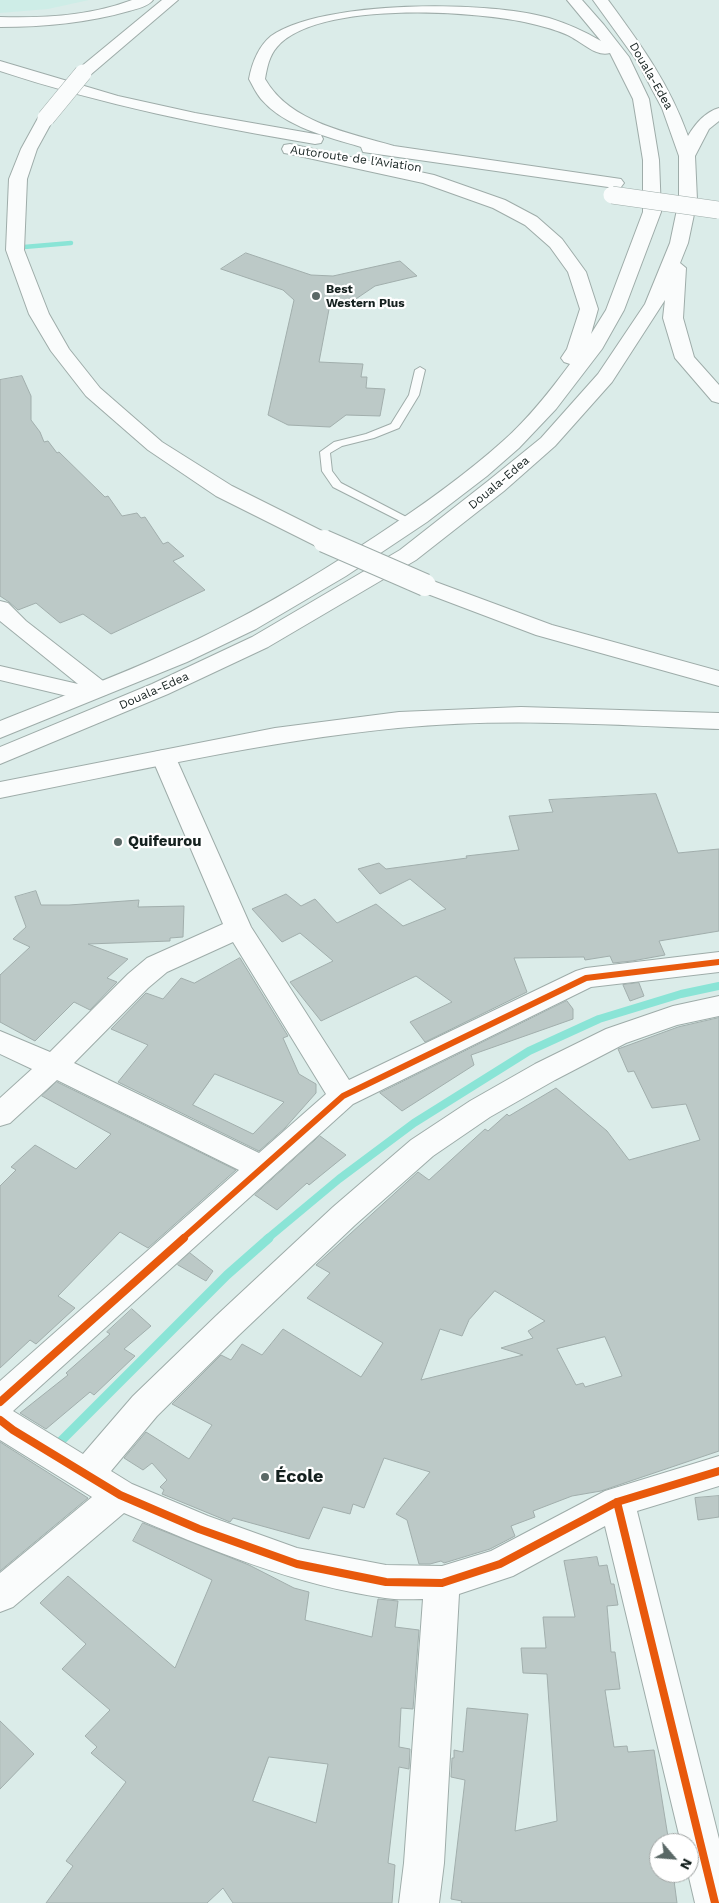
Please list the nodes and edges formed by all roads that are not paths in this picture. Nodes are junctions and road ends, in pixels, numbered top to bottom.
1 (146, 0) edge
2 (171, 0) edge
3 (574, 0) edge
4 (600, 0) edge
5 (0, 22) edge
6 (0, 66) edge
7 (0, 79) edge
8 (641, 99) junction
9 (719, 113) edge
10 (290, 149) junction
11 (401, 154) junction
12 (687, 156) junction
13 (614, 189) junction
14 (719, 206) edge
15 (679, 243) junction
16 (420, 370) dead end
17 (719, 396) edge
18 (414, 520) junction
19 (0, 608) edge
20 (0, 673) edge
21 (719, 679) edge
22 (93, 691) junction
23 (719, 721) edge
24 (0, 730) edge
25 (0, 756) edge
26 (164, 758) junction
27 (0, 790) edge
28 (238, 928) junction
29 (719, 962) edge
30 (719, 1006) edge
31 (0, 1042) edge
32 (54, 1066) junction
33 (343, 1096) junction
34 (0, 1115) edge
35 (262, 1168) junction
36 (4, 1417) edge
37 (80, 1469) junction
38 (719, 1470) edge
39 (120, 1495) junction
40 (617, 1502) junction
41 (442, 1583) junction
42 (0, 1595) edge
43 (419, 1903) edge
44 (715, 1903) edge

1 - 5 main road
2 - 21 main road, bridge
3 - 8 main road, Douala-Edea
4 - 12 main road, Douala-Edea
6 - 11 main road, Autoroute de l'Aviation
7 - 10 main road, Autoroute de l'Aviation
8 - 11 main road
8 - 18 main road, Douala-Edea
9 - 12 main road
10 - 13 main road, Autoroute de l'Aviation
10 - 18 main road
11 - 13 main road, Autoroute de l'Aviation
12 - 15 main road, Douala-Edea
13 - 14 main road, Autoroute de l'Aviation, bridge
15 - 17 main road
15 - 25 main road, Douala-Edea
16 - 18 lane
18 - 22 main road, Douala-Edea
19 - 22 main road
20 - 22 main road
22 - 24 main road, Douala-Edea
23 - 26 main road
26 - 27 main road
26 - 28 main road
28 - 32 main road
28 - 33 main road
29 - 33 main road
30 - 37 main road
31 - 32 main road
32 - 34 main road
32 - 35 main road
33 - 35 main road
35 - 36 main road
36 - 37 main road
37 - 39 main road
38 - 40 main road
39 - 41 main road
39 - 42 main road
40 - 41 main road
40 - 44 main road
41 - 43 main road

